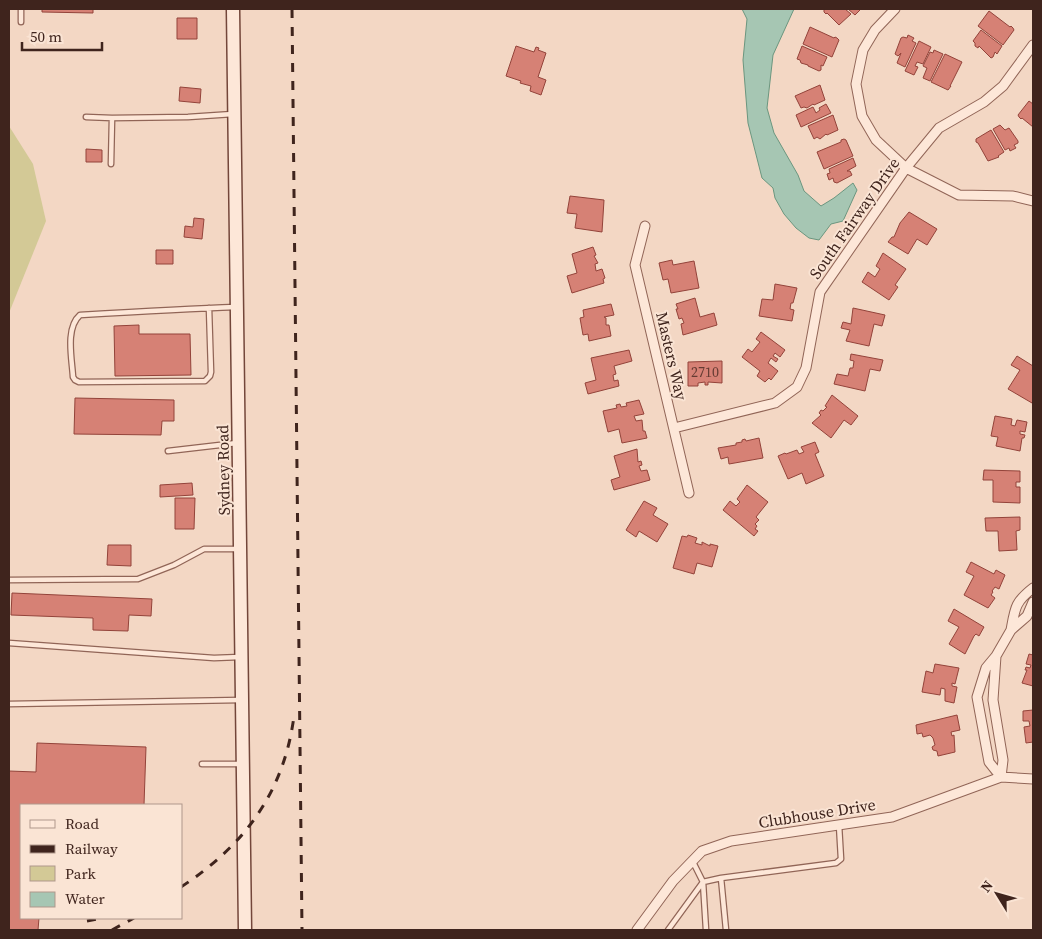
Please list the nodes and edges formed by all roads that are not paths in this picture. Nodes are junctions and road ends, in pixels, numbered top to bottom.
1 (21, 9) edge
2 (233, 9) edge
3 (894, 9) edge
4 (21, 22) dead end
5 (1033, 46) edge
6 (234, 114) junction
7 (86, 117) dead end
8 (112, 118) junction
9 (110, 164) dead end
10 (906, 168) junction
11 (1033, 201) edge
12 (645, 226) dead end
13 (237, 307) junction
14 (210, 308) junction
15 (674, 428) junction
16 (239, 443) junction
17 (168, 451) dead end
18 (689, 494) dead end
19 (240, 549) junction
20 (9, 580) edge
21 (1033, 588) edge
22 (1033, 602) edge
23 (1011, 630) junction
24 (9, 643) edge
25 (996, 656) junction
26 (241, 657) junction
27 (242, 700) junction
28 (9, 704) edge
29 (202, 764) dead end
30 (243, 764) junction
31 (1001, 777) junction
32 (1033, 780) edge
33 (839, 825) junction
34 (692, 861) junction
35 (721, 878) junction
36 (702, 882) junction
37 (245, 930) edge
38 (637, 930) edge
39 (668, 930) edge
40 (706, 930) edge
41 (726, 930) edge

1 - 4 lane
2 - 6 street, Sydney Road
3 - 10 street
5 - 10 street, South Fairway Drive
6 - 8 lane
6 - 13 street, Sydney Road
7 - 8 lane
8 - 9 lane
10 - 11 street
10 - 15 street, South Fairway Drive
12 - 15 street, Masters Way
13 - 14 lane
13 - 16 street, Sydney Road
14 - 14 lane
15 - 18 street, Masters Way
16 - 17 lane
16 - 19 street, Sydney Road
19 - 20 lane
19 - 26 street, Sydney Road
21 - 23 street
22 - 23 street
23 - 25 street
24 - 26 lane
25 - 31 street
25 - 31 street
26 - 27 street, Sydney Road
27 - 28 lane
27 - 30 street, Sydney Road
29 - 30 lane
30 - 37 street, Sydney Road
31 - 32 street, Clubhouse Drive
31 - 33 street, Clubhouse Drive
33 - 34 street, Clubhouse Drive
33 - 35 lane
34 - 36 lane
34 - 38 street, Clubhouse Drive
35 - 36 lane
35 - 41 lane
36 - 39 lane
36 - 40 lane

